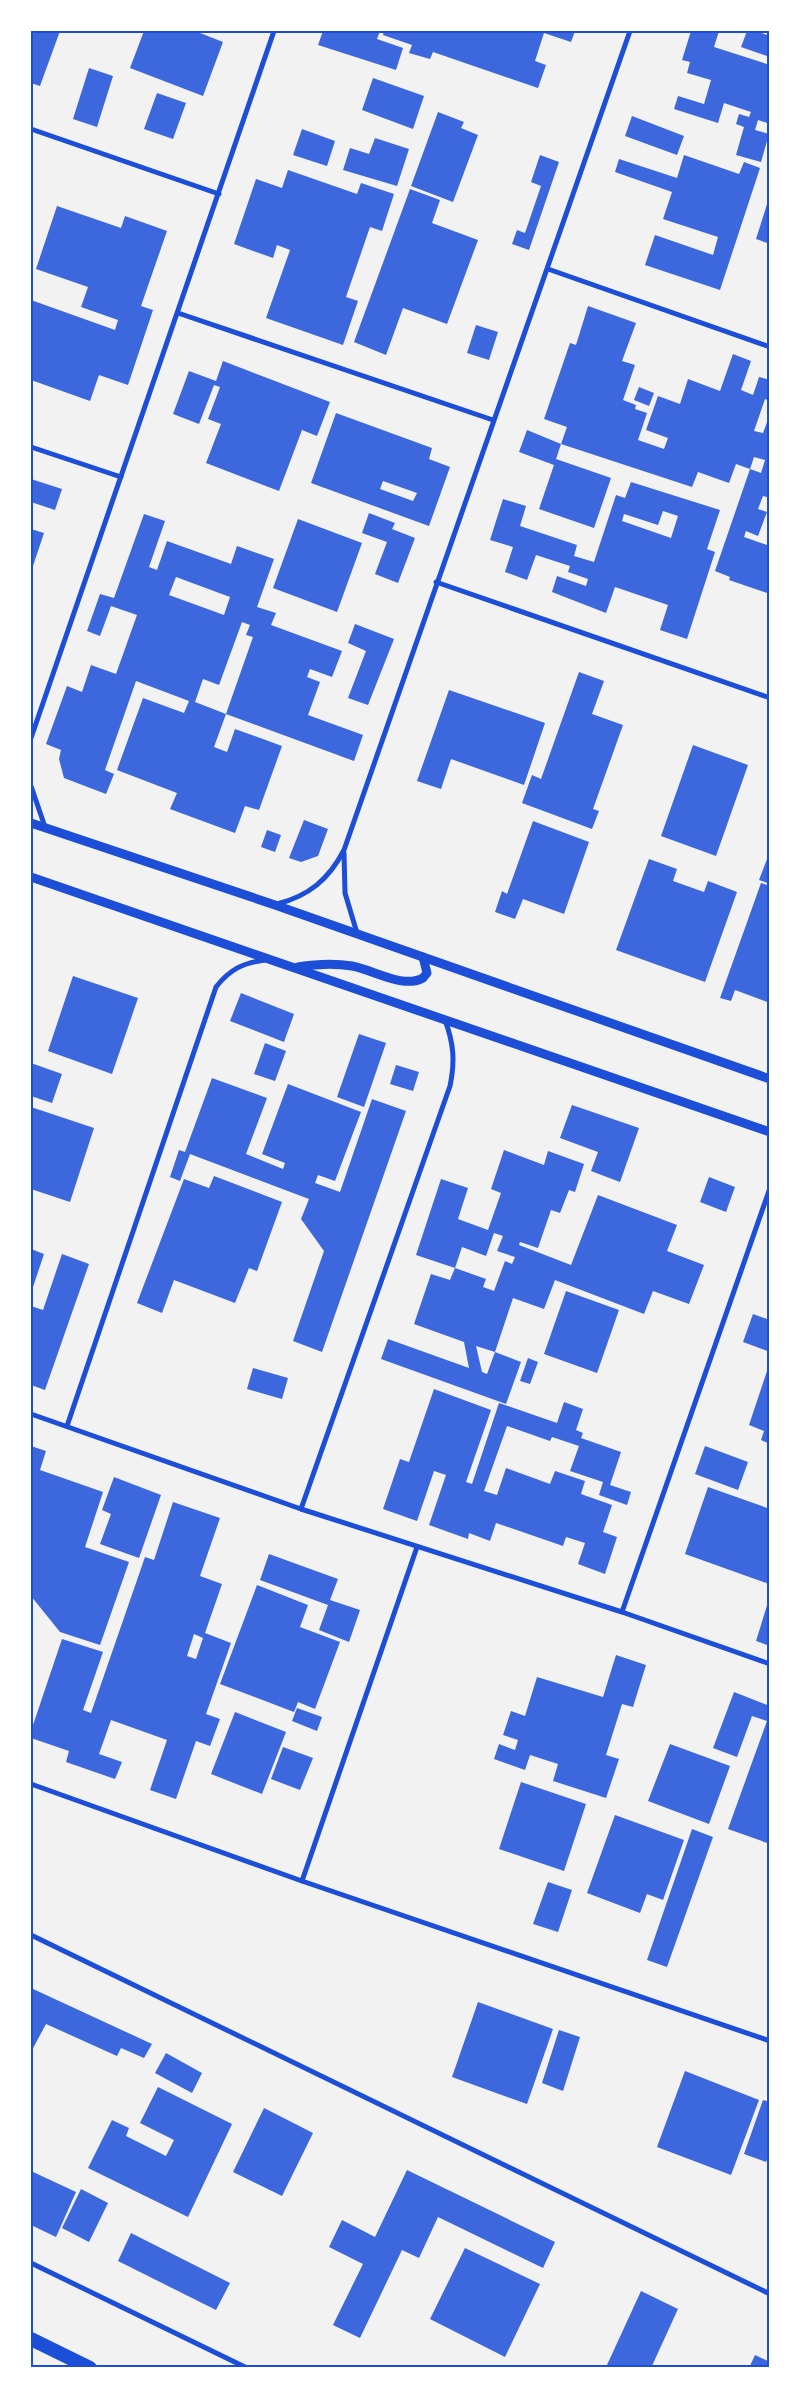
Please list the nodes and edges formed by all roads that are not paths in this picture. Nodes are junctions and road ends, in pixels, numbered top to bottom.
1 (274, 31) edge
2 (630, 31) edge
3 (31, 129) edge
4 (219, 194) junction
5 (548, 269) junction
6 (178, 313) junction
7 (770, 347) edge
8 (493, 420) junction
9 (31, 447) edge
10 (121, 478) junction
11 (436, 582) junction
12 (770, 698) edge
13 (31, 738) edge
14 (31, 786) edge
15 (31, 823) edge
16 (45, 827) junction
17 (344, 850) junction
18 (31, 877) edge
19 (275, 905) junction
20 (357, 933) junction
21 (423, 957) junction
22 (273, 959) junction
23 (295, 967) junction
24 (445, 1020) junction
25 (770, 1079) edge
26 (770, 1132) edge
27 (770, 1188) edge
28 (31, 1414) edge
29 (67, 1426) junction
30 (301, 1509) junction
31 (417, 1547) junction
32 (622, 1612) junction
33 (770, 1664) edge
34 (31, 1784) edge
35 (302, 1881) junction
36 (31, 1935) edge
37 (770, 2041) edge
38 (31, 2263) edge
39 (770, 2294) edge
40 (31, 2339) edge
41 (90, 2368) edge
42 (247, 2368) edge

1 - 4 street
2 - 5 street
3 - 4 street
4 - 6 street
5 - 7 street
5 - 8 street
6 - 8 street
6 - 10 street
8 - 11 street
9 - 10 street
10 - 13 street
11 - 12 street
11 - 17 street
14 - 16 street
15 - 16 street
16 - 19 street
17 - 19 street
17 - 20 street
18 - 22 street
19 - 20 street
20 - 21 street
21 - 23 street
21 - 25 street
22 - 23 street
22 - 29 street
23 - 24 street
24 - 26 street
24 - 30 street
27 - 32 street
28 - 29 street
29 - 30 street
30 - 31 street
31 - 32 street
31 - 35 street
32 - 33 street
34 - 35 street
35 - 37 street
36 - 39 street
38 - 42 street
40 - 41 highway

